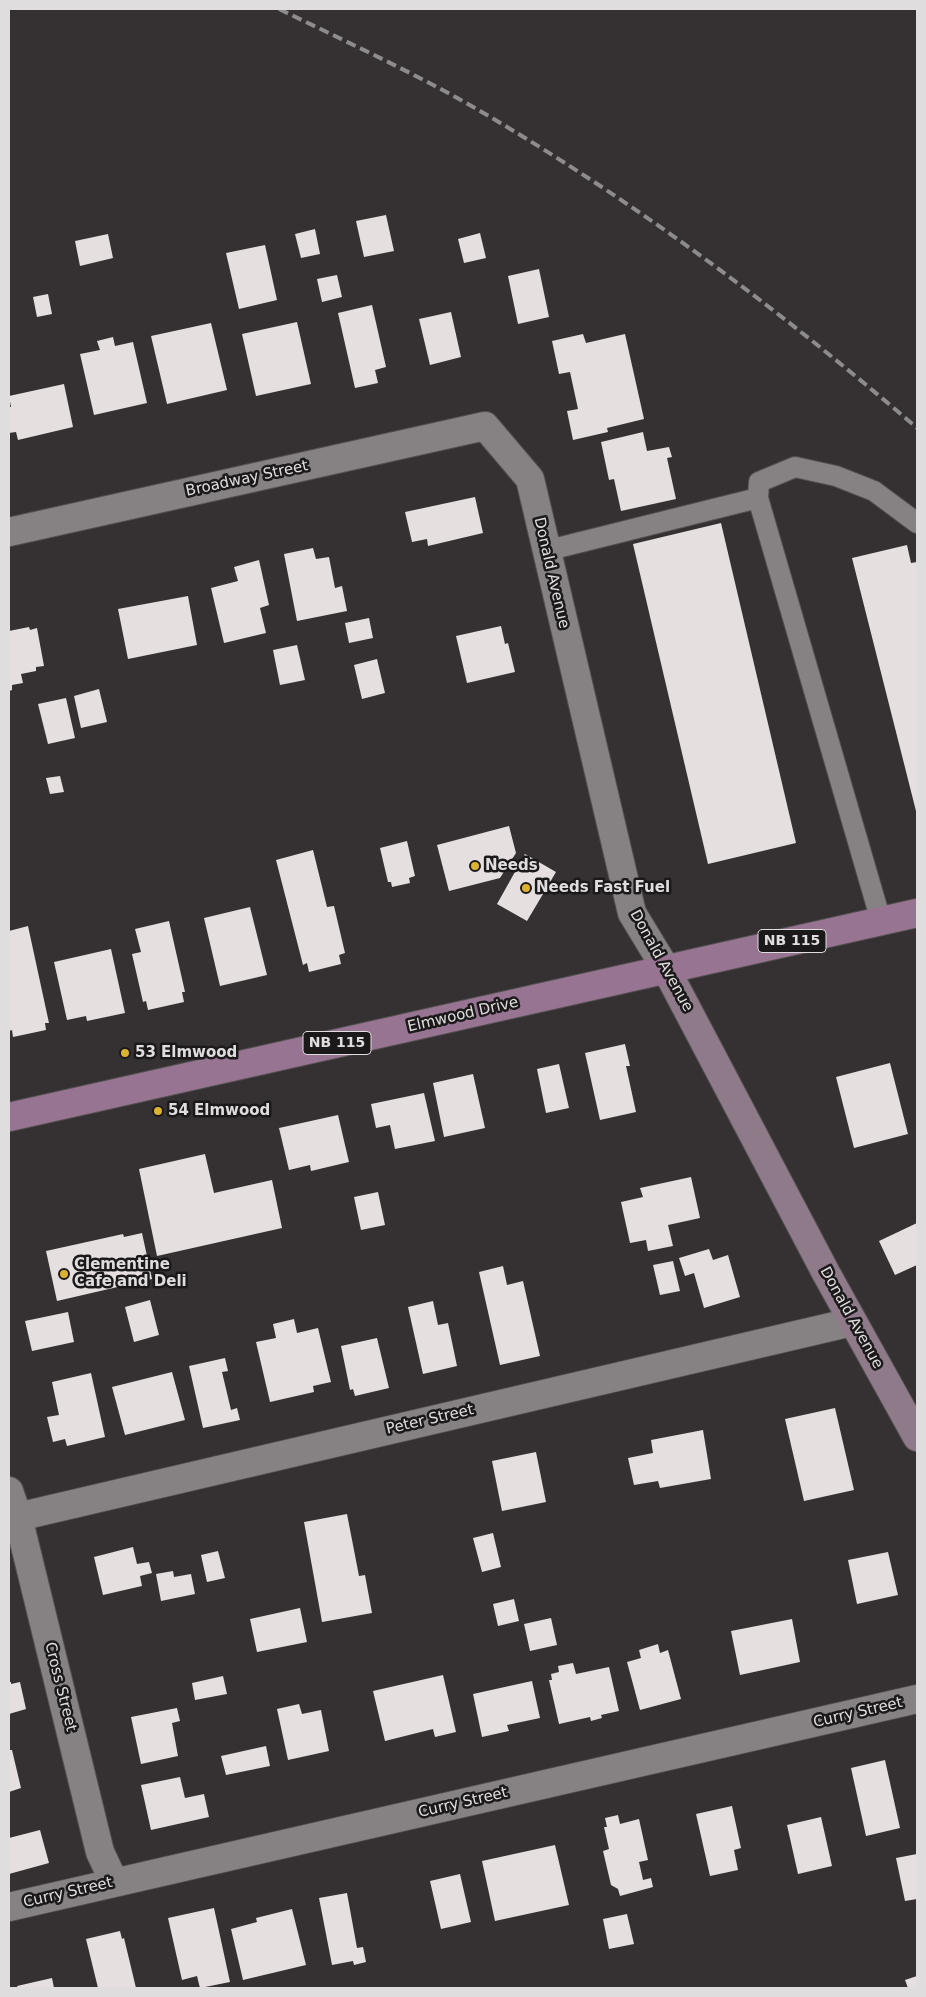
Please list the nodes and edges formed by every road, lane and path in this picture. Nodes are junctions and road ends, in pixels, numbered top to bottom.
1 (485, 426) joint
2 (758, 498) junction
3 (917, 523) edge
4 (9, 532) edge
5 (545, 551) junction
6 (917, 913) edge
7 (880, 921) junction
8 (666, 969) junction
9 (9, 1117) edge
10 (852, 1322) junction
11 (917, 1437) edge
12 (9, 1491) edge
13 (13, 1518) edge
14 (917, 1699) edge
15 (114, 1882) junction
16 (9, 1907) edge

1 - 4 street, Broadway Street
1 - 5 street, Donald Avenue
2 - 3 lane
2 - 5 lane
2 - 7 lane
5 - 8 street, Donald Avenue
6 - 7 main road, Elmwood Drive / NB 115
7 - 8 main road, Elmwood Drive / NB 115
8 - 9 main road, Elmwood Drive / NB 115
8 - 10 street, Donald Avenue
10 - 11 street, Donald Avenue
10 - 13 street, Peter Street
12 - 13 street, Cross Street
13 - 15 street, Cross Street
14 - 15 street, Curry Street
15 - 16 street, Curry Street

